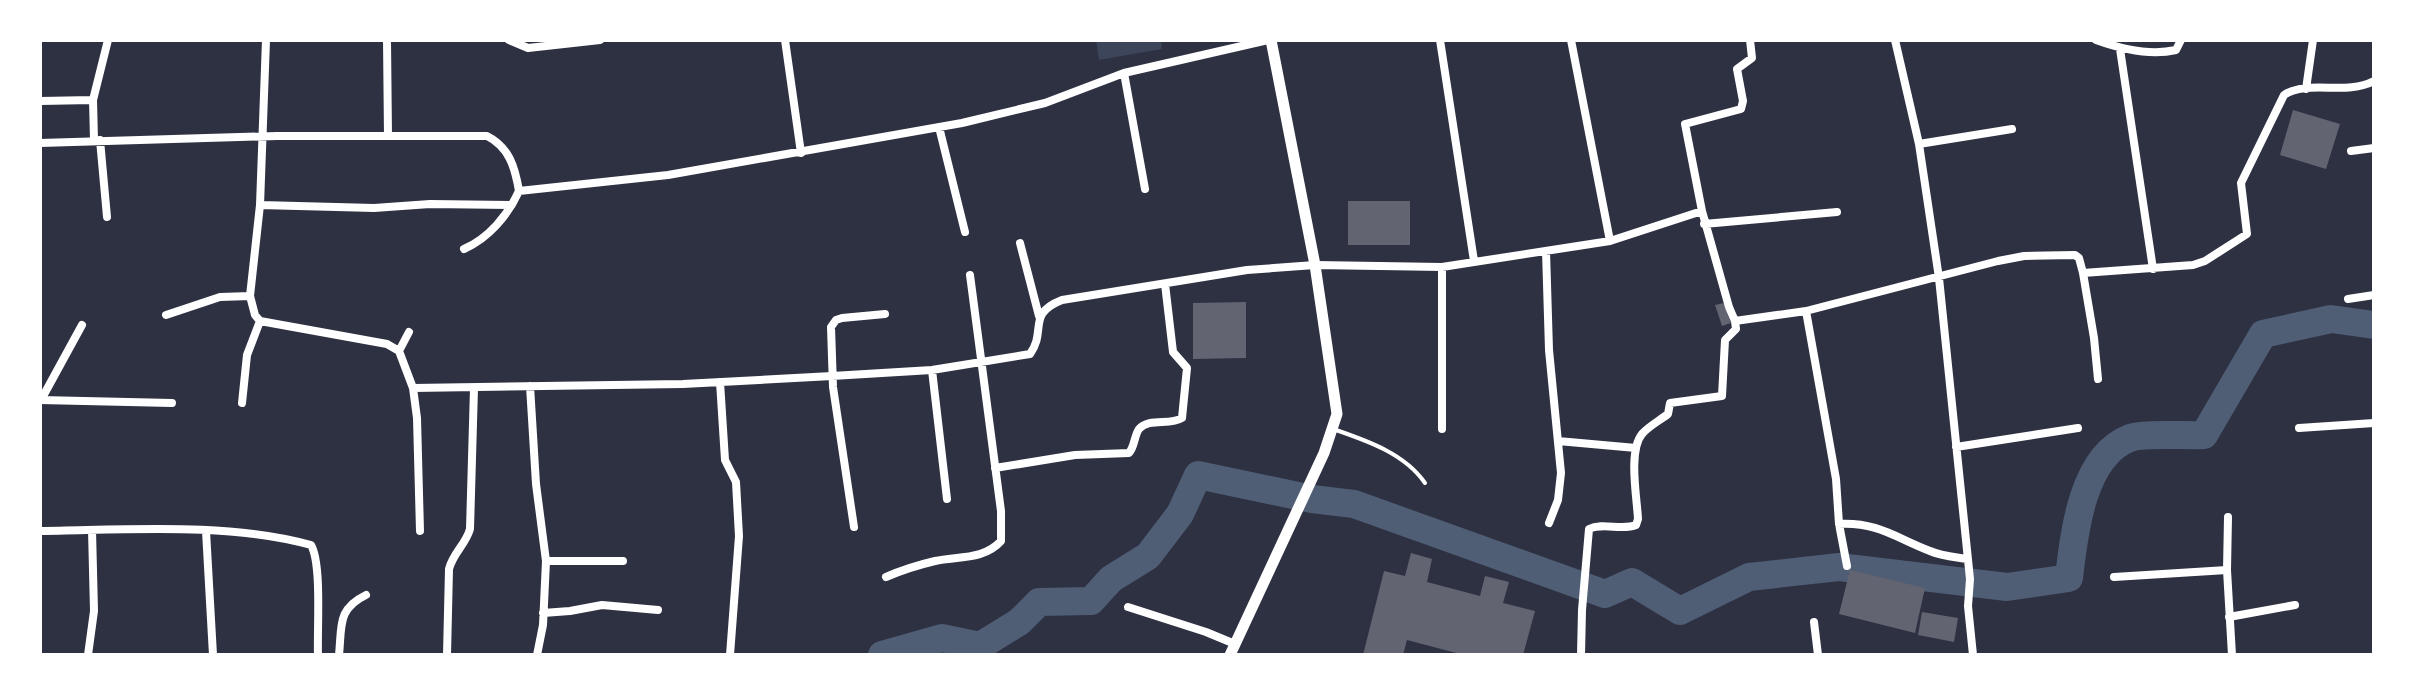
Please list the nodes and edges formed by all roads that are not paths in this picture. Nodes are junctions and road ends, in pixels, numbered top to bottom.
1 (108, 40) edge
2 (266, 40) edge
3 (387, 40) edge
4 (509, 40) edge
5 (600, 40) edge
6 (785, 40) edge
7 (1269, 40) edge
8 (1440, 40) edge
9 (1571, 40) edge
10 (1750, 40) edge
11 (1895, 40) edge
12 (2096, 40) edge
13 (2181, 40) edge
14 (2313, 40) edge
15 (2120, 49) junction
16 (1124, 73) junction
17 (2374, 81) edge
18 (2306, 89) junction
19 (93, 100) junction
20 (40, 101) edge
21 (939, 127) junction
22 (2012, 129) dead end
23 (264, 136) junction
24 (388, 136) junction
25 (97, 140) junction
26 (40, 143) edge
27 (1919, 144) junction
28 (2374, 148) edge
29 (2351, 151) dead end
30 (801, 153) junction
31 (1145, 189) dead end
32 (519, 191) junction
33 (260, 205) junction
34 (511, 205) junction
35 (1702, 211) junction
36 (1837, 212) dead end
37 (107, 217) dead end
38 (1704, 224) junction
39 (965, 232) dead end
40 (1610, 241) junction
41 (1020, 243) dead end
42 (464, 249) dead end
43 (1546, 251) junction
44 (1474, 261) junction
45 (1315, 265) junction
46 (1442, 267) junction
47 (2153, 269) junction
48 (2083, 273) junction
49 (970, 275) dead end
50 (1939, 278) junction
51 (1165, 284) junction
52 (2374, 295) edge
53 (250, 296) junction
54 (2348, 299) dead end
55 (1806, 311) junction
56 (885, 314) dead end
57 (166, 315) dead end
58 (1039, 316) junction
59 (260, 321) junction
60 (1735, 321) junction
61 (82, 325) dead end
62 (409, 332) dead end
63 (399, 351) junction
64 (983, 363) junction
65 (932, 370) junction
66 (832, 376) junction
67 (2098, 379) dead end
68 (720, 382) junction
69 (530, 386) junction
70 (413, 388) junction
71 (474, 388) junction
72 (41, 400) edge
73 (172, 403) dead end
74 (242, 403) dead end
75 (2374, 423) edge
76 (2078, 428) dead end
77 (2299, 428) dead end
78 (1334, 429) junction
79 (1442, 429) dead end
80 (1558, 441) junction
81 (1956, 447) junction
82 (1636, 448) junction
83 (995, 468) junction
84 (1425, 483) dead end
85 (947, 499) dead end
86 (2228, 517) dead end
87 (1549, 523) dead end
88 (1839, 524) junction
89 (854, 527) dead end
90 (92, 530) junction
91 (40, 531) edge
92 (206, 531) junction
93 (420, 531) dead end
94 (1967, 559) junction
95 (546, 561) junction
96 (623, 561) dead end
97 (1847, 566) dead end
98 (2227, 570) junction
99 (886, 577) dead end
100 (2114, 577) dead end
101 (366, 595) dead end
102 (2295, 605) dead end
103 (1128, 607) dead end
104 (658, 610) dead end
105 (543, 613) junction
106 (2229, 617) junction
107 (1814, 622) dead end
108 (1232, 650) edge
109 (88, 655) edge
110 (213, 655) edge
111 (318, 655) edge
112 (339, 655) edge
113 (447, 655) edge
114 (537, 655) edge
115 (730, 655) edge
116 (1581, 655) edge
117 (1818, 655) edge
118 (1973, 655) edge
119 (2232, 655) edge

1 - 19 street
2 - 23 street
3 - 24 street
4 - 5 street
6 - 30 street
7 - 16 street
7 - 45 street
8 - 44 street
9 - 40 street
10 - 35 street
11 - 27 street
12 - 15 street
13 - 15 street
14 - 18 street
15 - 47 street
16 - 21 street
16 - 31 street
17 - 18 street
18 - 47 street
19 - 20 street
19 - 25 street
21 - 30 street
21 - 39 street
22 - 27 street
23 - 24 street
23 - 25 street
23 - 33 street
24 - 32 street
25 - 26 street
25 - 37 street
27 - 50 street
28 - 29 street
30 - 32 street
32 - 34 street
33 - 34 street
33 - 53 street
34 - 42 street
35 - 38 street
35 - 40 street
36 - 38 street
38 - 60 street
40 - 43 street
41 - 58 street
43 - 44 street
43 - 80 street
44 - 46 street
45 - 46 street
45 - 51 street
45 - 78 street
46 - 79 street
47 - 48 street
48 - 50 street
48 - 67 street
49 - 64 street
50 - 55 street
50 - 81 street
51 - 58 street
51 - 83 street
52 - 54 street
53 - 57 street
53 - 59 street
55 - 60 street
55 - 88 street
56 - 66 street
58 - 64 street
59 - 63 street
59 - 74 street
60 - 82 street
61 - 72 street
62 - 63 street
63 - 70 street
64 - 65 street
64 - 83 street
65 - 66 street
65 - 85 street
66 - 68 street
66 - 89 street
68 - 69 street
68 - 115 street
69 - 71 street
69 - 95 street
70 - 71 street
70 - 93 street
71 - 113 street
72 - 73 street
75 - 77 street
76 - 81 street
78 - 84 lane
78 - 108 street
80 - 82 street
80 - 87 street
81 - 94 street
82 - 116 street
83 - 99 street
86 - 98 street
88 - 94 street
88 - 97 street
90 - 91 street
90 - 92 street
90 - 109 street
92 - 110 street
92 - 111 street
94 - 118 street
95 - 96 street
95 - 105 street
98 - 100 street
98 - 106 street
101 - 112 street
102 - 106 street
103 - 108 street
104 - 105 street
105 - 114 street
106 - 119 street
107 - 117 street

